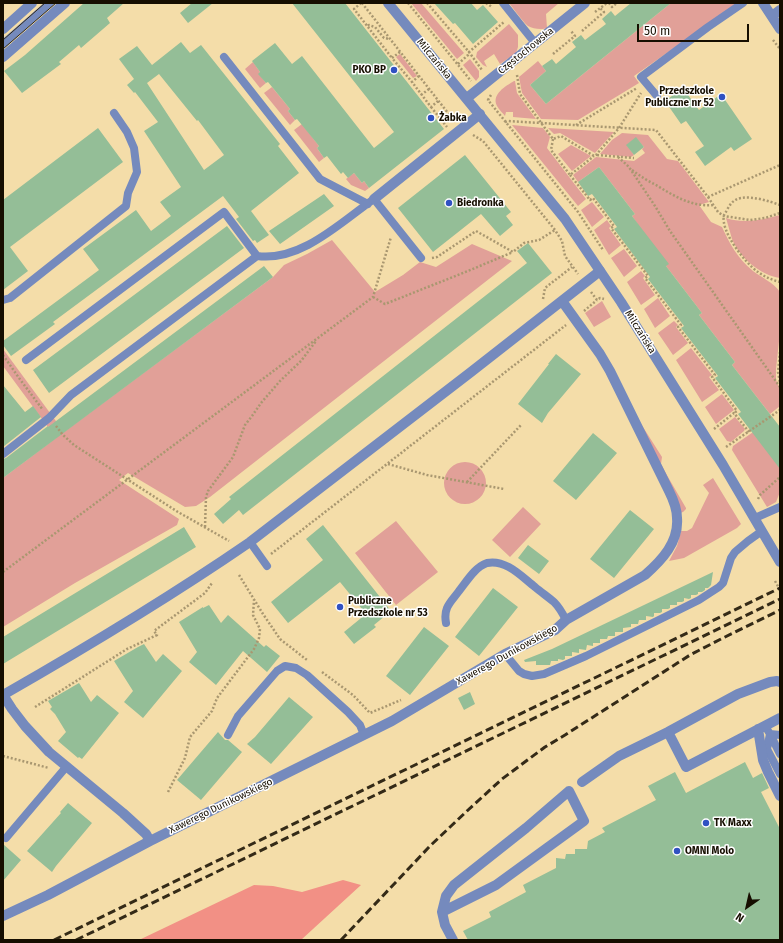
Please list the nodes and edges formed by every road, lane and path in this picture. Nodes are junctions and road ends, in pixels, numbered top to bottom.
1 (32, 3) edge
2 (50, 3) edge
3 (65, 3) edge
4 (362, 3) edge
5 (388, 3) edge
6 (408, 3) edge
7 (427, 3) edge
8 (486, 3) edge
9 (503, 3) edge
10 (585, 3) edge
11 (609, 3) edge
12 (617, 3) edge
13 (743, 3) edge
14 (763, 3) edge
15 (600, 8) dead end
16 (495, 11) dead end
17 (776, 13) edge
18 (500, 17) dead end
19 (368, 26) junction
20 (3, 29) edge
21 (780, 29) edge
22 (571, 31) dead end
23 (582, 31) dead end
24 (390, 39) junction
25 (535, 43) junction
26 (3, 44) edge
27 (400, 52) junction
28 (469, 52) junction
29 (553, 54) dead end
30 (3, 57) edge
31 (224, 57) dead end
32 (392, 58) junction
33 (458, 64) junction
34 (517, 75) dead end
35 (419, 76) junction
36 (489, 80) junction
37 (412, 82) junction
38 (473, 82) dead end
39 (646, 84) junction
40 (429, 89) junction
41 (421, 95) junction
42 (657, 96) dead end
43 (466, 98) junction
44 (488, 100) dead end
45 (438, 101) junction
46 (431, 107) junction
47 (114, 114) dead end
48 (480, 114) junction
49 (542, 123) junction
50 (576, 125) junction
51 (464, 128) junction
52 (619, 128) junction
53 (449, 129) dead end
54 (553, 139) junction
55 (595, 156) junction
56 (618, 158) junction
57 (634, 158) dead end
58 (780, 165) edge
59 (630, 168) junction
60 (570, 175) junction
61 (708, 197) junction
62 (371, 202) junction
63 (713, 205) junction
64 (780, 205) edge
65 (780, 213) edge
66 (724, 216) junction
67 (395, 225) junction
68 (555, 230) junction
69 (513, 252) junction
70 (257, 256) junction
71 (421, 258) joint
72 (572, 266) junction
73 (600, 271) junction
74 (780, 282) edge
75 (584, 283) junction
76 (373, 297) junction
77 (604, 299) dead end
78 (3, 300) edge
79 (597, 300) junction
80 (562, 301) junction
81 (543, 302) dead end
82 (574, 318) junction
83 (317, 339) junction
84 (780, 352) edge
85 (3, 355) edge
86 (26, 360) dead end
87 (780, 384) edge
88 (780, 387) edge
89 (780, 410) edge
90 (734, 413) junction
91 (49, 418) junction
92 (521, 425) dead end
93 (714, 429) dead end
94 (749, 432) junction
95 (726, 447) dead end
96 (3, 454) edge
97 (388, 464) junction
98 (780, 477) edge
99 (128, 480) junction
100 (467, 482) junction
101 (504, 489) dead end
102 (754, 494) dead end
103 (780, 507) edge
104 (755, 518) junction
105 (205, 528) junction
106 (762, 531) junction
107 (250, 542) junction
108 (233, 543) dead end
109 (780, 562) edge
110 (265, 563) joint
111 (3, 572) edge
112 (239, 575) dead end
113 (215, 577) dead end
114 (775, 581) dead end
115 (780, 590) edge
116 (254, 598) junction
117 (566, 620) junction
118 (446, 622) dead end
119 (505, 654) junction
120 (310, 662) dead end
121 (322, 671) dead end
122 (780, 682) edge
123 (3, 695) edge
124 (401, 700) dead end
125 (35, 707) dead end
126 (780, 718) edge
127 (764, 730) junction
128 (668, 732) junction
129 (228, 735) dead end
130 (364, 735) junction
131 (780, 735) edge
132 (780, 754) edge
133 (3, 756) edge
134 (64, 769) junction
135 (780, 774) edge
136 (582, 782) dead end
137 (168, 792) dead end
138 (780, 796) edge
139 (6, 838) dead end
140 (150, 841) junction
141 (442, 912) junction
142 (3, 916) edge
143 (453, 940) edge

1 - 20 street
2 - 26 lane
3 - 30 street
4 - 19 path
4 - 24 path
5 - 43 street, Milczańska
6 - 33 path
7 - 28 path
8 - 16 path
9 - 25 lane
10 - 25 street, Częstochowska
11 - 12 path
13 - 39 lane
14 - 17 street
15 - 23 path
17 - 21 street
18 - 28 path
19 - 24 path
19 - 32 path
22 - 29 path
24 - 27 path
25 - 36 street, Częstochowska
27 - 32 path
27 - 35 path
28 - 33 path
28 - 36 path
31 - 62 lane
32 - 37 path
33 - 38 path
34 - 49 path
35 - 37 path
35 - 40 path
36 - 43 street, Częstochowska
37 - 41 path
39 - 42 lane
39 - 50 path
39 - 52 path
40 - 41 path
40 - 45 path
41 - 46 path
43 - 48 street, Milczańska
44 - 49 path
45 - 46 path
45 - 51 path
46 - 53 path
47 - 78 lane
48 - 51 street
48 - 73 street, Milczańska
49 - 50 path
49 - 54 path
50 - 52 path
51 - 62 street
51 - 68 path
52 - 55 path
52 - 61 path
54 - 55 path
54 - 60 path
55 - 56 path
55 - 60 path
56 - 57 path
56 - 59 path
58 - 61 path
59 - 63 path
59 - 88 path
60 - 90 path
61 - 63 path
62 - 67 lane
62 - 70 lane
63 - 66 path
64 - 66 path
65 - 66 path
66 - 74 path
67 - 71 lane
67 - 76 path
68 - 69 path
68 - 72 path
69 - 71 path
69 - 76 path
70 - 86 lane
70 - 91 lane
72 - 75 path
72 - 81 path
73 - 75 street
73 - 104 street, Milczańska
75 - 79 path
75 - 80 street
76 - 83 path
77 - 79 path
79 - 82 path
80 - 82 street, Xawerego Dunikowskiego
80 - 107 street
82 - 97 path
82 - 117 street, Xawerego Dunikowskiego
83 - 99 path
83 - 105 path
84 - 87 path
85 - 91 path
89 - 94 path
90 - 93 path
90 - 94 path
91 - 96 lane
91 - 99 path
92 - 100 path
94 - 95 path
97 - 100 path
97 - 110 path
98 - 102 path
99 - 105 path
99 - 111 path
100 - 101 path
103 - 104 lane
104 - 106 street, Milczańska
105 - 108 path
106 - 109 street, Milczańska
106 - 119 lane
107 - 110 lane
107 - 123 street
112 - 116 path
113 - 125 path
114 - 115 path
116 - 120 path
116 - 137 path
117 - 118 lane
117 - 119 street, Xawerego Dunikowskiego
119 - 130 street, Xawerego Dunikowskiego
121 - 124 path
122 - 128 street
123 - 134 street
126 - 127 street
127 - 128 street
127 - 131 lane
127 - 132 lane
127 - 135 lane
127 - 138 street
128 - 136 street
129 - 130 lane
130 - 140 street, Xawerego Dunikowskiego
133 - 134 path
134 - 139 lane
134 - 140 street
140 - 142 street, Xawerego Dunikowskiego
141 - 141 street
141 - 143 street

